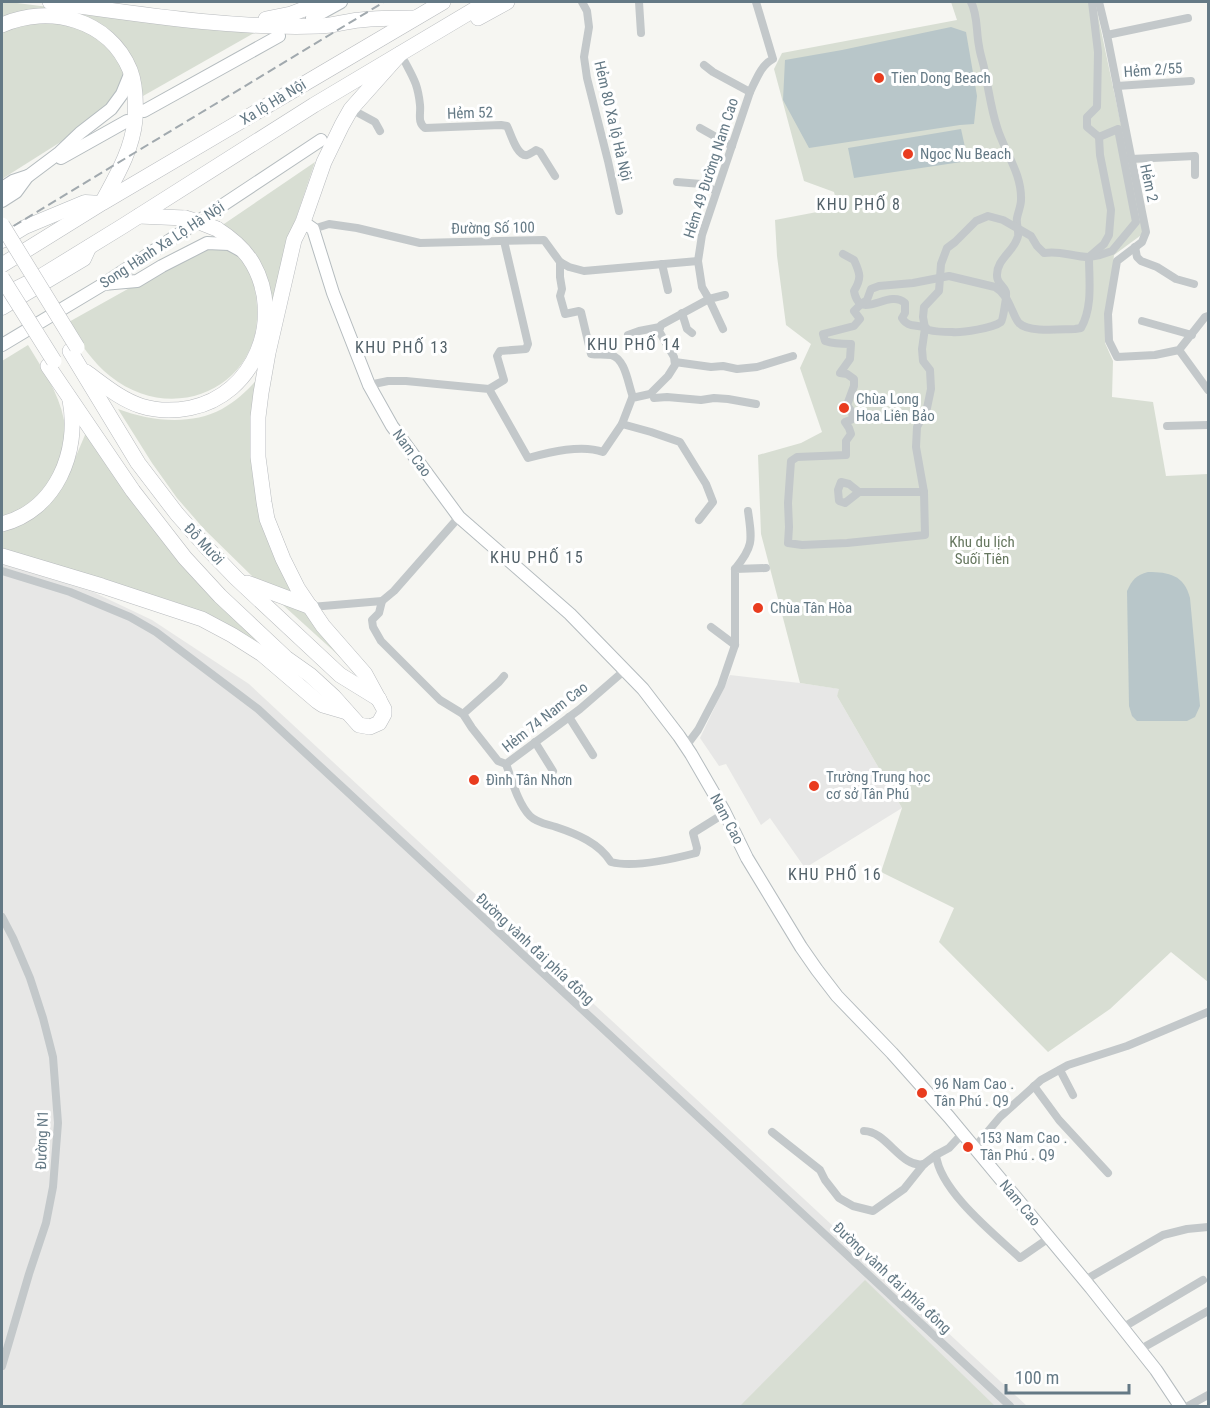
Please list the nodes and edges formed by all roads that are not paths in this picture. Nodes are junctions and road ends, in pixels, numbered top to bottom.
1 (50, 2) edge
2 (98, 2) edge
3 (323, 2) edge
4 (341, 2) edge
5 (443, 2) edge
6 (506, 2) edge
7 (582, 2) edge
8 (639, 2) edge
9 (756, 2) edge
10 (971, 2) edge
11 (1092, 2) edge
12 (1099, 2) edge
13 (484, 4) edge
14 (420, 11) edge
15 (312, 18) dead end
16 (1188, 18) dead end
17 (181, 20) junction
18 (237, 24) junction
19 (2, 26) edge
20 (641, 33) dead end
21 (1107, 35) junction
22 (279, 36) dead end
23 (403, 58) junction
24 (704, 65) dead end
25 (131, 72) junction
26 (380, 77) junction
27 (1191, 81) dead end
28 (1117, 86) junction
29 (750, 92) junction
30 (314, 105) junction
31 (351, 109) junction
32 (144, 111) dead end
33 (127, 121) dead end
34 (700, 128) dead end
35 (380, 131) dead end
36 (1098, 136) junction
37 (321, 140) dead end
38 (732, 146) junction
39 (1131, 159) junction
40 (1196, 175) dead end
41 (555, 176) dead end
42 (27, 177) junction
43 (677, 182) dead end
44 (2, 188) edge
45 (716, 191) junction
46 (2, 201) edge
47 (102, 203) junction
48 (619, 211) dead end
49 (139, 216) junction
50 (2, 225) edge
51 (308, 225) junction
52 (1017, 228) junction
53 (504, 241) junction
54 (2, 242) edge
55 (90, 246) junction
56 (1135, 247) junction
57 (244, 252) junction
58 (843, 254) dead end
59 (1089, 257) junction
60 (698, 261) junction
61 (560, 262) junction
62 (662, 264) junction
63 (2, 265) edge
64 (2, 278) edge
65 (940, 278) junction
66 (1194, 284) dead end
67 (102, 285) junction
68 (668, 290) dead end
69 (2, 295) edge
70 (725, 295) dead end
71 (709, 299) junction
72 (1007, 299) junction
73 (861, 304) junction
74 (2, 308) edge
75 (682, 314) junction
76 (1209, 316) edge
77 (1142, 321) dead end
78 (660, 327) junction
79 (925, 328) junction
80 (723, 329) dead end
81 (692, 333) dead end
82 (628, 335) dead end
83 (1192, 335) junction
84 (2, 345) edge
85 (73, 349) junction
86 (1179, 350) junction
87 (793, 356) dead end
88 (675, 362) junction
89 (51, 364) junction
90 (80, 367) junction
91 (64, 377) junction
92 (97, 380) junction
93 (369, 385) junction
94 (489, 389) junction
95 (1209, 390) edge
96 (69, 396) junction
97 (652, 396) junction
98 (633, 397) junction
99 (756, 404) dead end
100 (622, 424) junction
101 (1209, 425) edge
102 (1167, 426) dead end
103 (859, 492) dead end
104 (924, 492) junction
105 (748, 511) dead end
106 (459, 517) junction
107 (699, 520) dead end
108 (2, 524) edge
109 (2, 556) edge
110 (766, 567) dead end
111 (735, 569) junction
112 (2, 571) edge
113 (236, 578) junction
114 (255, 586) junction
115 (382, 601) junction
116 (311, 607) junction
117 (711, 627) dead end
118 (735, 645) junction
119 (625, 669) junction
120 (310, 675) junction
121 (504, 676) dead end
122 (376, 693) junction
123 (347, 712) junction
124 (463, 714) junction
125 (569, 717) junction
126 (535, 742) junction
127 (686, 746) junction
128 (593, 755) dead end
129 (506, 764) junction
130 (553, 771) dead end
131 (725, 813) junction
132 (2, 917) edge
133 (1209, 1012) edge
134 (1060, 1070) junction
135 (1034, 1086) junction
136 (1073, 1095) dead end
137 (864, 1131) dead end
138 (772, 1132) dead end
139 (962, 1134) junction
140 (974, 1148) junction
141 (936, 1155) junction
142 (924, 1164) junction
143 (1108, 1173) dead end
144 (1209, 1227) edge
145 (1049, 1238) junction
146 (1085, 1280) junction
147 (1203, 1280) dead end
148 (1209, 1311) edge
149 (1122, 1328) junction
150 (1140, 1350) junction
151 (2, 1366) edge
152 (1209, 1395) edge
153 (1010, 1407) edge
154 (1180, 1407) edge
155 (1188, 1407) edge

1 - 17 highway
2 - 17 highway
3 - 18 highway
4 - 15 street
5 - 14 highway, Xa lộ Hà Nội
6 - 13 highway
6 - 23 highway, Xa lộ Hà Nội
7 - 48 street, Hẻm 80 Xa lộ Hà Nội
8 - 20 street
9 - 29 street, Hẻm 49 Đường Nam Cao
10 - 52 street
11 - 36 street
12 - 21 street, Hẻm 2
13 - 23 highway, Xa lộ Hà Nội
14 - 18 highway
14 - 47 highway, Xa lộ Hà Nội
16 - 21 street
17 - 18 highway
19 - 25 highway
21 - 28 street, Hẻm 2
22 - 32 street
23 - 26 highway
23 - 30 highway, Xa lộ Hà Nội
23 - 41 street, Hẻm 52
24 - 29 street
25 - 42 street
25 - 47 highway
26 - 30 highway, Xa lộ Hà Nội
26 - 31 highway
27 - 28 street, Hẻm 2/55
28 - 39 street, Hẻm 2
29 - 38 street, Hẻm 49 Đường Nam Cao
30 - 49 highway, Xa lộ Hà Nội
31 - 35 street
31 - 51 highway
33 - 42 street
34 - 38 street
36 - 59 street
36 - 59 street
37 - 67 street, Song Hành Xa Lộ Hà Nội
38 - 45 street, Hẻm 49 Đường Nam Cao
39 - 40 street
39 - 56 street, Hẻm 2
42 - 44 street
42 - 46 street
43 - 45 street
45 - 60 street, Hẻm 49 Đường Nam Cao
47 - 54 main road, Xa lộ Hà Nội
47 - 63 highway, Xa lộ Hà Nội
49 - 55 highway, Xa lộ Hà Nội
49 - 57 highway, bridge
50 - 85 highway, bridge
51 - 53 street, Đường Số 100
51 - 93 street, Nam Cao
51 - 116 highway
52 - 59 street
52 - 65 street
52 - 72 street
53 - 61 street, Đường Số 100
53 - 94 street
54 - 85 highway
55 - 69 highway, Xa lộ Hà Nội
55 - 74 main road, Xa lộ Hà Nội
56 - 66 street
56 - 86 street, Hẻm 2
57 - 67 street
57 - 92 highway
58 - 73 street
59 - 72 street
60 - 62 street
60 - 71 street, Hẻm 49 Đường Nam Cao
61 - 62 street
61 - 98 street
62 - 68 street
64 - 89 highway, bridge
65 - 72 street
65 - 73 street
65 - 79 street
67 - 84 street, Song Hành Xa Lộ Hà Nội
69 - 89 highway
70 - 71 street
71 - 75 street
71 - 80 street, Hẻm 49 Đường Nam Cao
72 - 79 street
73 - 79 street
73 - 104 street
75 - 78 street
75 - 81 street
76 - 83 street
77 - 83 street
78 - 82 street
78 - 88 street
79 - 104 street
83 - 86 street
85 - 90 highway, Đỗ Mười
85 - 92 highway, Đỗ Mười
86 - 95 street
87 - 88 street
88 - 97 street
89 - 91 highway, Đỗ Mười
89 - 96 highway, Đỗ Mười
90 - 92 highway
90 - 113 highway, Đỗ Mười
91 - 96 highway
91 - 120 highway, Đỗ Mười
92 - 114 highway, Đỗ Mười
93 - 94 street
93 - 106 street, Nam Cao
94 - 100 street
96 - 108 highway
96 - 120 highway, Đỗ Mười
97 - 98 street
97 - 99 street
98 - 100 street
100 - 107 street
101 - 102 street
103 - 104 street
105 - 111 street
106 - 115 street
106 - 119 street, Nam Cao
109 - 123 highway
110 - 111 street
111 - 118 street
112 - 153 street, Đường vành đai phía đông
113 - 114 highway
113 - 122 highway, Đỗ Mười
114 - 116 highway
114 - 122 highway, Đỗ Mười
115 - 116 street
115 - 124 street
116 - 122 highway
117 - 118 street
118 - 127 street
119 - 125 street, Hẻm 74 Nam Cao
119 - 127 street, Nam Cao
120 - 123 highway, Đỗ Mười
121 - 124 street
122 - 123 highway, Đỗ Mười
124 - 129 street, Hẻm 74 Nam Cao
125 - 126 street, Hẻm 74 Nam Cao
125 - 128 street
126 - 129 street, Hẻm 74 Nam Cao
126 - 130 street
127 - 131 street, Nam Cao
129 - 131 street
131 - 139 street, Nam Cao
132 - 151 street, Đường N1
133 - 134 street
134 - 135 street
134 - 136 street
135 - 140 street
135 - 143 street
137 - 142 street
138 - 142 street
139 - 140 street, Nam Cao
139 - 141 street
140 - 145 street, Nam Cao
141 - 142 street
141 - 145 street
144 - 146 street
145 - 146 street, Nam Cao
146 - 149 street, Nam Cao
147 - 149 street
148 - 150 street
149 - 150 street, Nam Cao
150 - 154 street, Nam Cao
152 - 155 street

